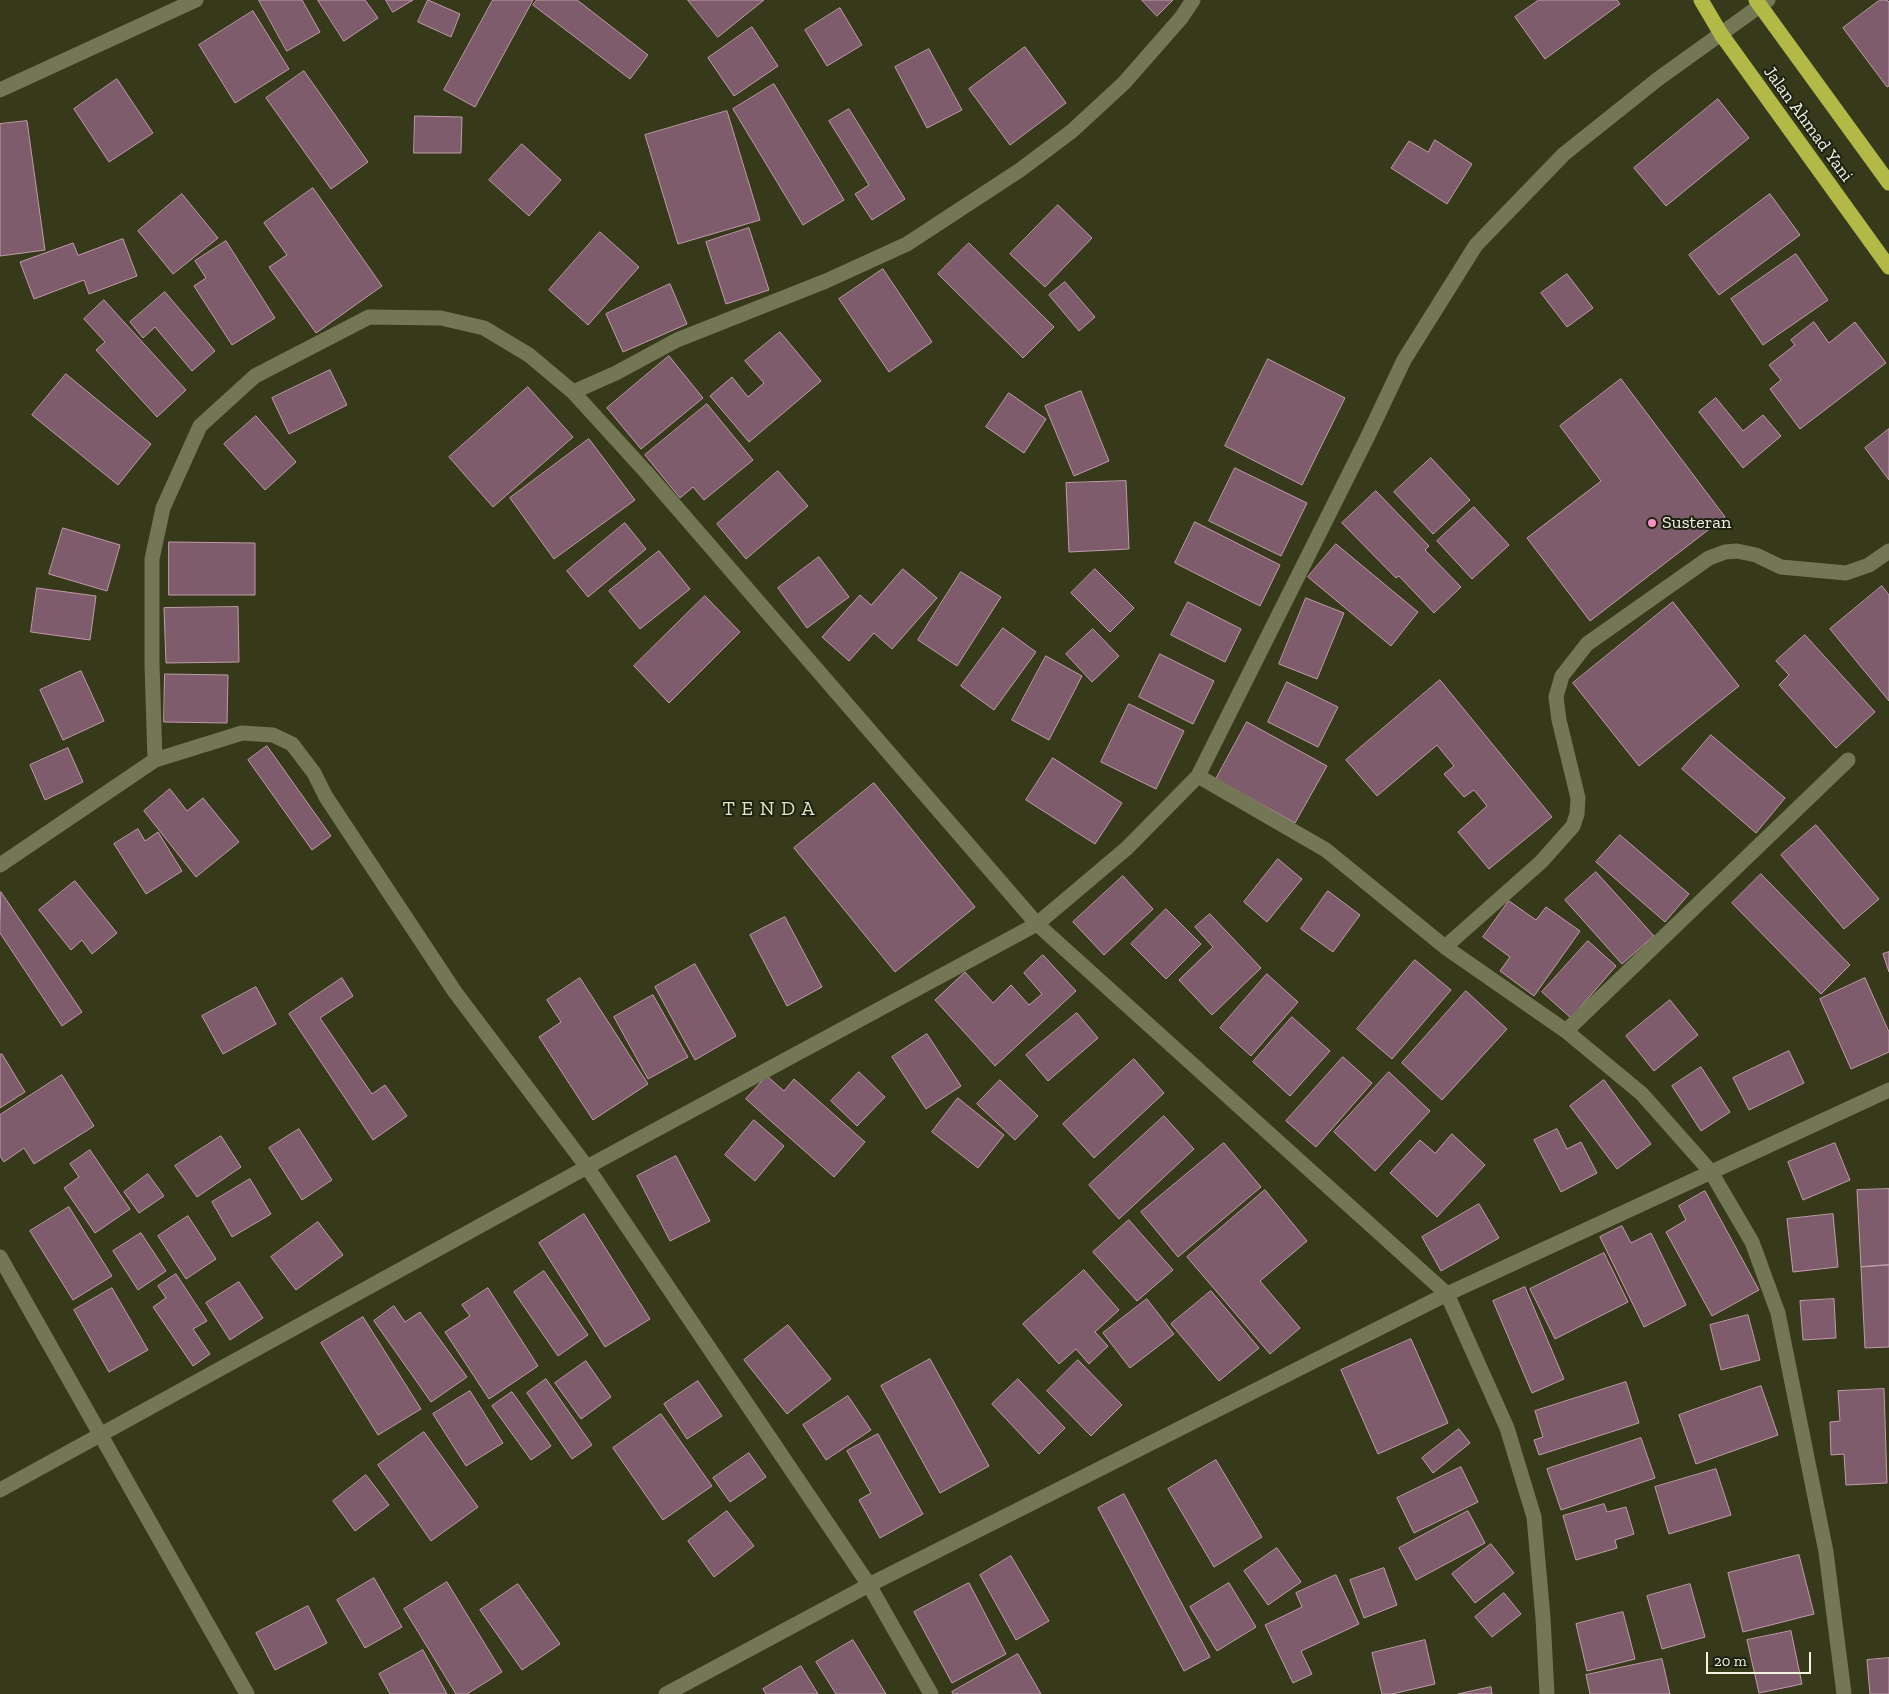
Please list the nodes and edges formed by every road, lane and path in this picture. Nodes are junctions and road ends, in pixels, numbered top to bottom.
1 (196, 0) edge
2 (1193, 0) edge
3 (1701, 0) edge
4 (1761, 2) edge
5 (1721, 34) junction
6 (0, 90) edge
7 (1889, 183) edge
8 (1889, 268) edge
9 (574, 392) junction
10 (1889, 551) edge
11 (155, 760) junction
12 (1848, 760) dead end
13 (1198, 776) junction
14 (0, 865) edge
15 (1037, 924) junction
16 (1445, 947) junction
17 (1566, 1031) junction
18 (1889, 1090) edge
19 (587, 1167) junction
20 (1711, 1172) junction
21 (0, 1257) edge
22 (1447, 1294) junction
23 (100, 1433) junction
24 (0, 1490) edge
25 (869, 1585) junction
26 (247, 1694) edge
27 (666, 1694) edge
28 (932, 1694) edge
29 (1547, 1694) edge
30 (1844, 1694) edge

1 - 6 street
2 - 9 street
3 - 5 highway, Jalan Ahmad Yani
4 - 5 street
4 - 7 highway, Jalan Ahmad Yani
5 - 8 highway, Jalan Ahmad Yani
5 - 13 street
9 - 11 street
9 - 15 street
10 - 16 street
11 - 14 street
11 - 19 street
12 - 17 street
13 - 15 street
13 - 16 street
15 - 19 street
15 - 22 street
16 - 17 street
17 - 20 street
18 - 20 street
19 - 23 street
19 - 25 street
20 - 22 street
20 - 30 street
21 - 23 street
22 - 25 street
22 - 29 street
23 - 24 street
23 - 26 street
25 - 27 street
25 - 28 street

